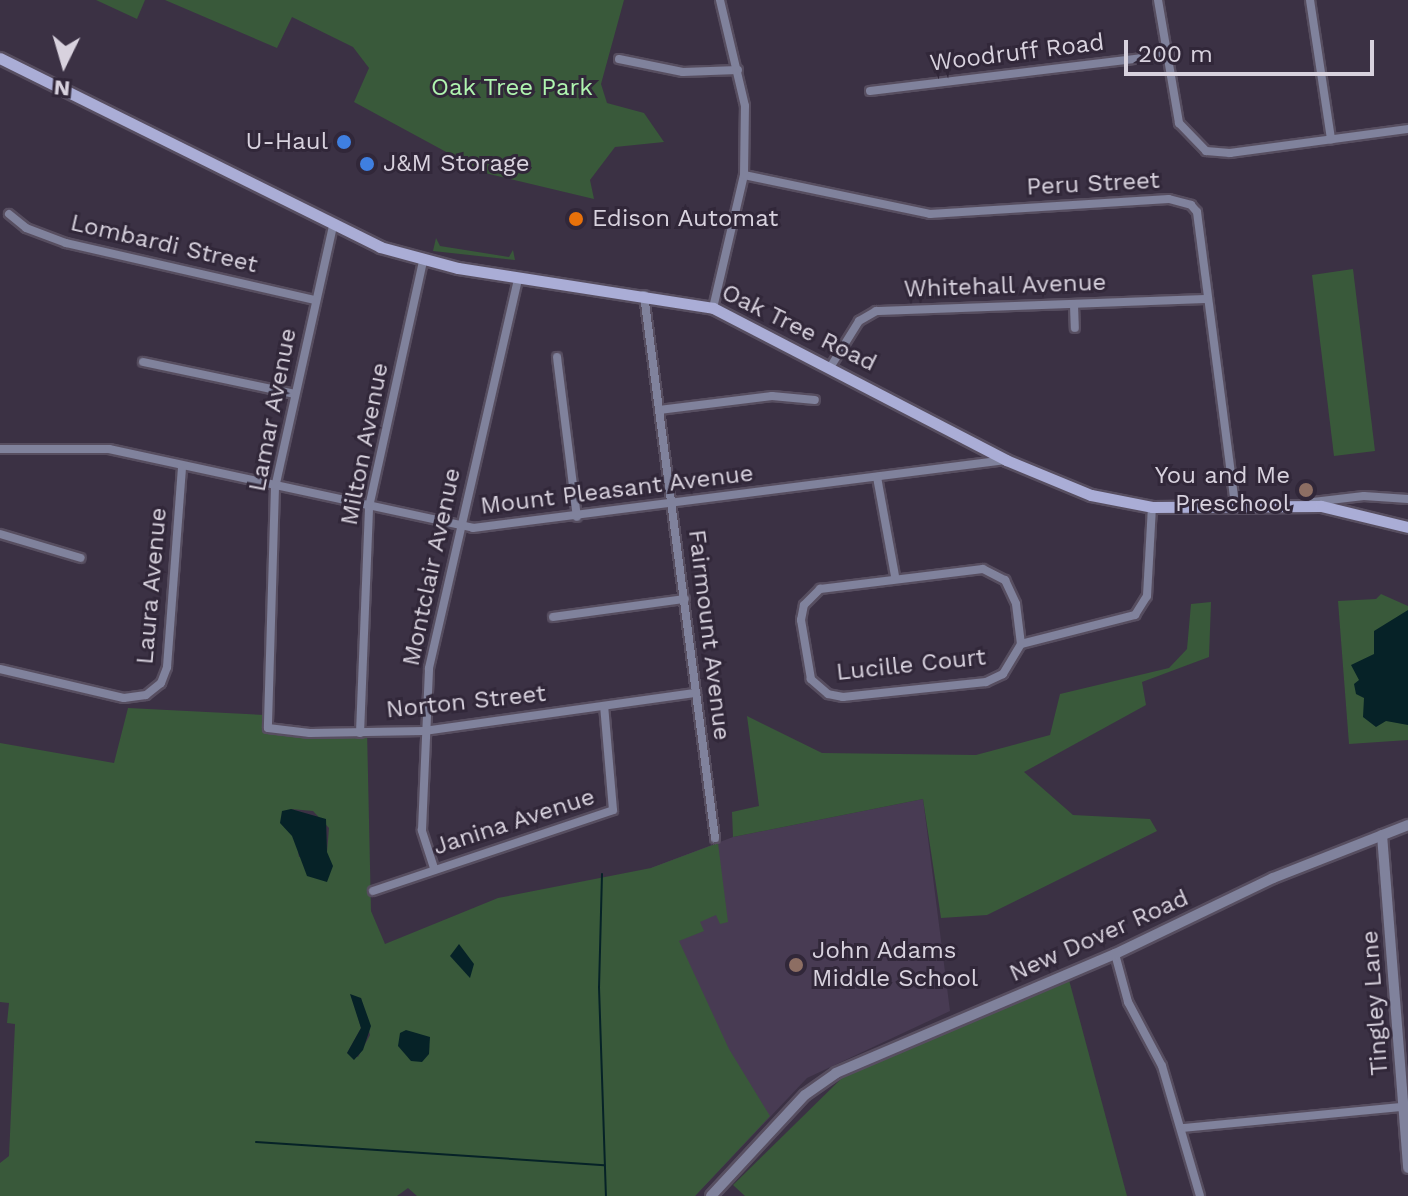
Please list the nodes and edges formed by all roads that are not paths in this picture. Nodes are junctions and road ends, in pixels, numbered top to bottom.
1 (720, 0) edge
2 (1158, 0) edge
3 (1310, 0) edge
4 (1169, 55) junction
5 (0, 58) edge
6 (619, 59) dead end
7 (738, 70) junction
8 (870, 91) dead end
9 (1408, 129) edge
10 (1331, 139) junction
11 (744, 175) junction
12 (9, 214) dead end
13 (333, 226) junction
14 (423, 261) junction
15 (518, 278) junction
16 (644, 294) junction
17 (1208, 299) junction
18 (315, 300) junction
19 (1074, 305) junction
20 (713, 308) junction
21 (1075, 328) dead end
22 (557, 357) dead end
23 (143, 362) dead end
24 (831, 366) junction
25 (295, 394) junction
26 (815, 400) dead end
27 (659, 410) junction
28 (0, 449) edge
29 (1006, 460) junction
30 (182, 467) junction
31 (877, 477) junction
32 (275, 487) junction
33 (1408, 499) edge
34 (1305, 504) junction
35 (672, 506) junction
36 (1235, 506) junction
37 (369, 507) junction
38 (1152, 507) junction
39 (577, 517) junction
40 (1408, 527) edge
41 (460, 528) junction
42 (0, 534) edge
43 (81, 558) dead end
44 (895, 576) junction
45 (685, 599) junction
46 (553, 617) dead end
47 (1021, 644) junction
48 (0, 669) edge
49 (696, 693) junction
50 (266, 700) joint
51 (604, 706) junction
52 (424, 731) junction
53 (360, 733) junction
54 (1408, 825) edge
55 (1382, 835) junction
56 (715, 838) dead end
57 (434, 868) junction
58 (373, 891) dead end
59 (1115, 954) junction
60 (1402, 1107) junction
61 (1183, 1128) junction
62 (1408, 1168) edge
63 (711, 1196) edge
64 (1200, 1196) edge

1 - 7 street
2 - 4 street
3 - 10 street
4 - 8 street, Woodruff Road
4 - 10 street
5 - 13 main road, Oak Tree Road
6 - 7 street
7 - 11 street
9 - 10 street
11 - 17 street, Peru Street
11 - 20 street
12 - 18 street, Lombardi Street
13 - 14 main road, Oak Tree Road
13 - 18 street, Lamar Avenue
14 - 15 main road, Oak Tree Road
14 - 37 street, Milton Avenue
15 - 16 main road, Oak Tree Road
15 - 41 street, Montclair Avenue
16 - 20 main road, Oak Tree Road
16 - 27 street, Fairmount Avenue
17 - 19 street, Whitehall Avenue
17 - 36 street, Peru Street
18 - 25 street, Lamar Avenue
19 - 21 street
19 - 24 street, Whitehall Avenue
20 - 24 main road, Oak Tree Road
22 - 39 street
23 - 25 street
24 - 29 main road, Oak Tree Road
25 - 32 street, Lamar Avenue
26 - 27 street
27 - 35 street, Fairmount Avenue
28 - 30 street, Mount Pleasant Avenue
29 - 31 street, Mount Pleasant Avenue
29 - 38 main road, Oak Tree Road
30 - 32 street, Mount Pleasant Avenue
30 - 48 street, Laura Avenue
31 - 35 street, Mount Pleasant Avenue
31 - 44 street
32 - 37 street, Mount Pleasant Avenue
32 - 50 street, Lamar Avenue
33 - 34 street
34 - 36 main road, Oak Tree Road
34 - 40 main road, Oak Tree Road
35 - 39 street, Mount Pleasant Avenue
35 - 45 street, Fairmount Avenue
36 - 38 main road, Oak Tree Road
37 - 41 street, Mount Pleasant Avenue
37 - 53 street, Milton Avenue
38 - 47 street
39 - 41 street, Mount Pleasant Avenue
41 - 52 street, Montclair Avenue
42 - 43 street
44 - 47 street, Lucille Court
44 - 47 street, Lucille Court
45 - 46 street
45 - 49 street, Fairmount Avenue
49 - 51 street, Norton Street
49 - 56 street, Fairmount Avenue
50 - 53 street, Norton Street
51 - 52 street, Norton Street
51 - 57 street, Janina Avenue
52 - 53 street, Norton Street
52 - 57 street, Montclair Avenue
54 - 55 street, New Dover Road
55 - 59 street, New Dover Road
55 - 60 street, Tingley Lane
57 - 58 street, Janina Avenue
59 - 61 street
59 - 63 street, New Dover Road
60 - 61 street
60 - 62 street, Tingley Lane
61 - 64 street

